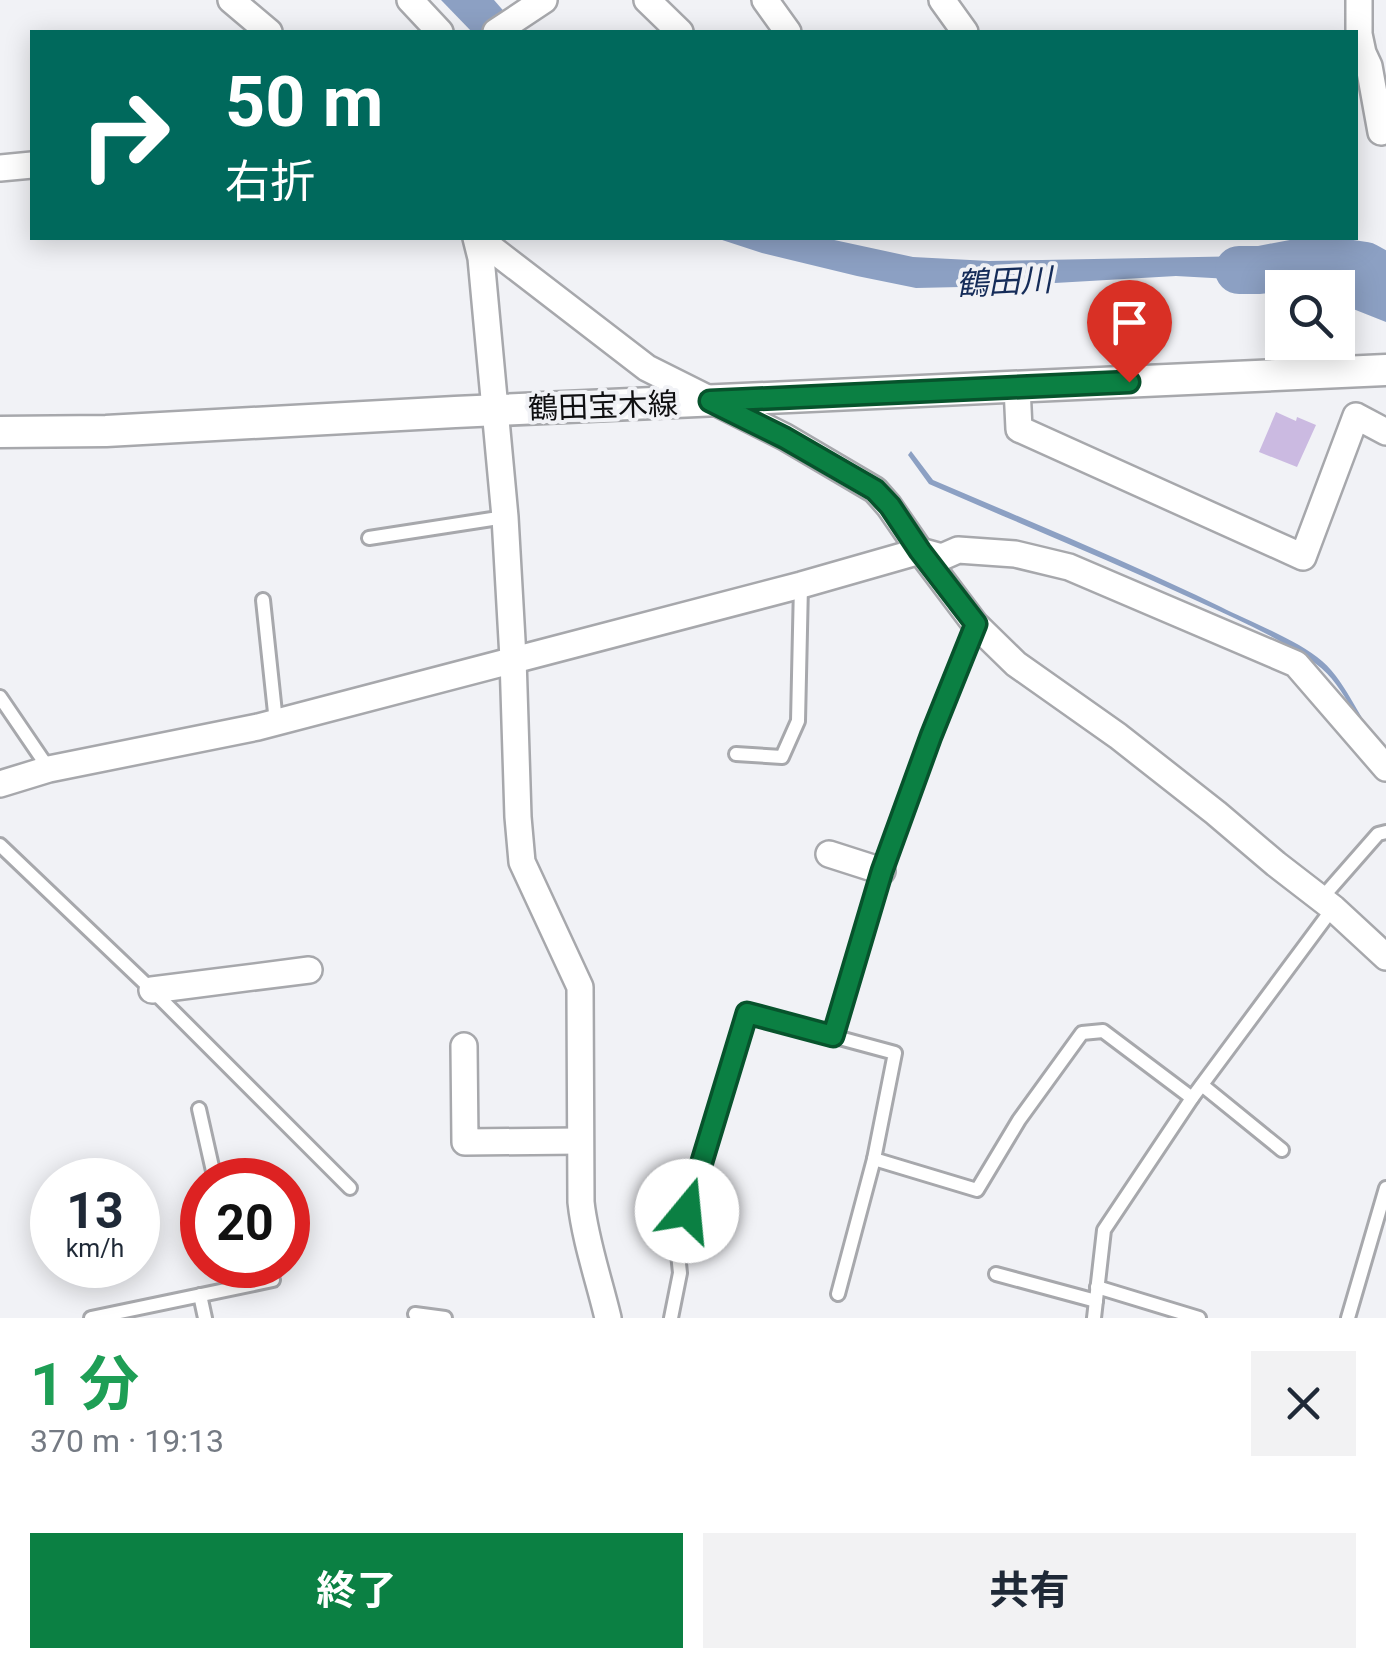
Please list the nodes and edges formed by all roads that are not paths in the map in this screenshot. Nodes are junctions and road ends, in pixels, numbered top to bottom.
1 (230, 0) edge
2 (410, 0) edge
3 (647, 0) edge
4 (765, 0) edge
5 (942, 0) edge
6 (1359, 0) edge
7 (534, 5) edge
8 (266, 30) edge
9 (438, 30) edge
10 (499, 30) edge
11 (678, 30) edge
12 (787, 30) edge
13 (964, 30) edge
14 (1381, 132) dead end
15 (30, 165) edge
16 (0, 168) edge
17 (477, 240) edge
18 (480, 240) edge
19 (1386, 370) edge
20 (1353, 371) junction
21 (1016, 387) junction
22 (710, 401) junction
23 (496, 410) junction
24 (1356, 416) junction
25 (0, 432) edge
26 (1386, 432) edge
27 (506, 517) junction
28 (369, 538) dead end
29 (920, 551) junction
30 (801, 585) junction
31 (263, 600) dead end
32 (976, 624) junction
33 (514, 658) junction
34 (0, 697) edge
35 (276, 722) junction
36 (736, 754) dead end
37 (1386, 768) edge
38 (49, 769) junction
39 (0, 784) edge
40 (1386, 832) edge
41 (0, 845) edge
42 (829, 854) dead end
43 (882, 871) junction
44 (1327, 903) junction
45 (1386, 958) edge
46 (309, 970) dead end
47 (152, 990) junction
48 (833, 1036) junction
49 (464, 1046) dead end
50 (1202, 1085) junction
51 (1192, 1098) junction
52 (199, 1109) dead end
53 (580, 1141) junction
54 (1282, 1150) dead end
55 (210, 1158) edge
56 (874, 1159) junction
57 (350, 1188) dead end
58 (1386, 1188) edge
59 (996, 1274) dead end
60 (234, 1288) edge
61 (838, 1294) dead end
62 (1096, 1294) junction
63 (200, 1296) junction
64 (414, 1314) dead end
65 (91, 1318) edge
66 (205, 1318) edge
67 (444, 1318) edge
68 (608, 1318) edge
69 (671, 1318) edge
70 (1094, 1318) edge
71 (1200, 1318) edge
72 (1348, 1318) edge

1 - 8 street
2 - 9 street
3 - 11 street
4 - 12 street
5 - 13 street
6 - 14 street
7 - 10 street
15 - 16 street
17 - 23 street
18 - 22 street
19 - 20 street, 鶴田宝木線
20 - 21 street, 鶴田宝木線
20 - 24 street
21 - 22 street, 鶴田宝木線
21 - 24 street
22 - 23 street, 鶴田宝木線
22 - 29 street
23 - 25 street, 鶴田宝木線
23 - 27 street
24 - 26 street
27 - 28 lane
27 - 33 street
29 - 30 street
29 - 32 street
29 - 37 street
30 - 33 street
30 - 36 lane
31 - 35 lane
32 - 43 lane
32 - 44 street
33 - 35 street
33 - 53 street
34 - 38 lane
35 - 38 street
38 - 39 street
40 - 44 lane
41 - 47 lane
42 - 43 street
43 - 48 lane
44 - 45 street
44 - 50 lane
46 - 47 street
47 - 57 lane
48 - 56 lane
48 - 69 lane
49 - 53 street
50 - 51 lane
50 - 54 lane
51 - 56 lane
51 - 62 lane
52 - 55 lane
53 - 68 street
56 - 61 lane
58 - 72 lane
59 - 62 lane
60 - 63 lane
62 - 70 lane
62 - 71 lane
63 - 65 lane
63 - 66 lane
64 - 67 lane

